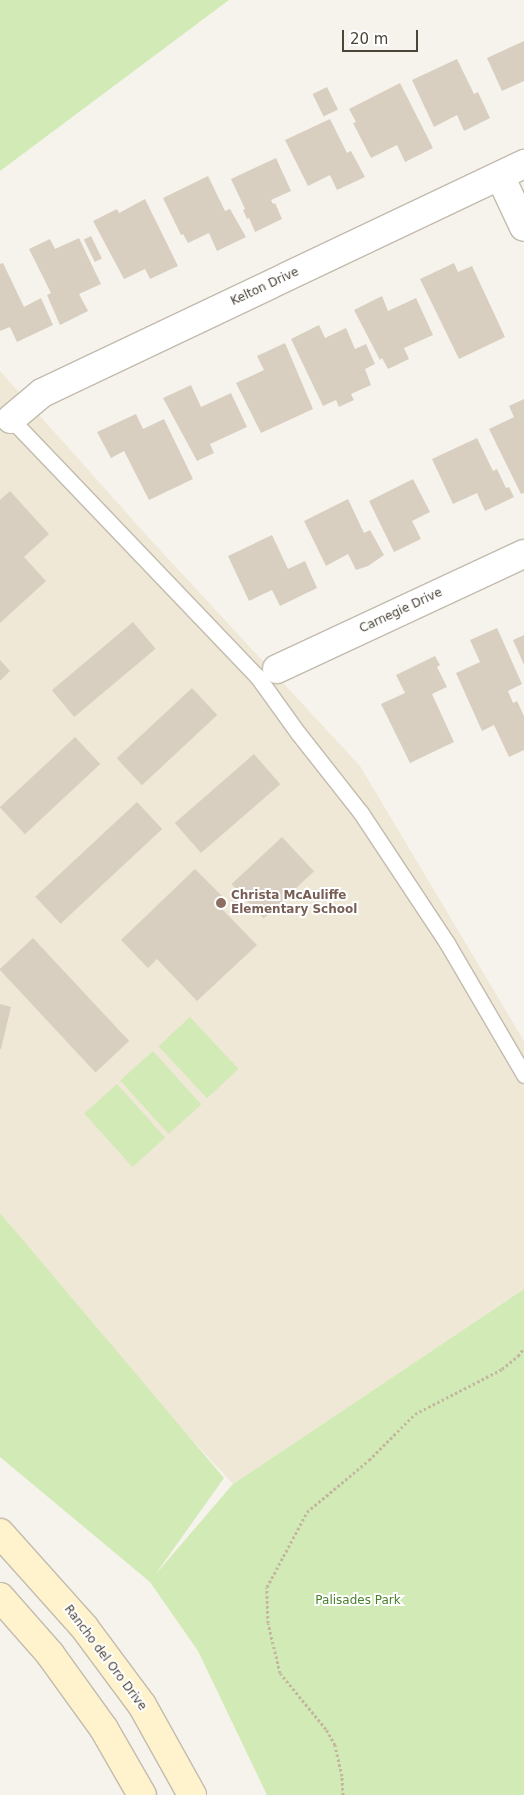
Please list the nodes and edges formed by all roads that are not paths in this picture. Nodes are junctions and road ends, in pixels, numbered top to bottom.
1 (524, 164) edge
2 (500, 176) junction
3 (524, 227) edge
4 (10, 419) joint
5 (524, 554) edge
6 (277, 669) dead end
7 (524, 1075) edge
8 (0, 1533) edge
9 (0, 1597) edge
10 (142, 1795) edge
11 (192, 1795) edge

1 - 2 street, Kelton Drive
2 - 3 street
2 - 4 street, Kelton Drive
4 - 7 lane
5 - 6 street, Carnegie Drive
8 - 11 main road, Rancho del Oro Drive
9 - 10 main road

